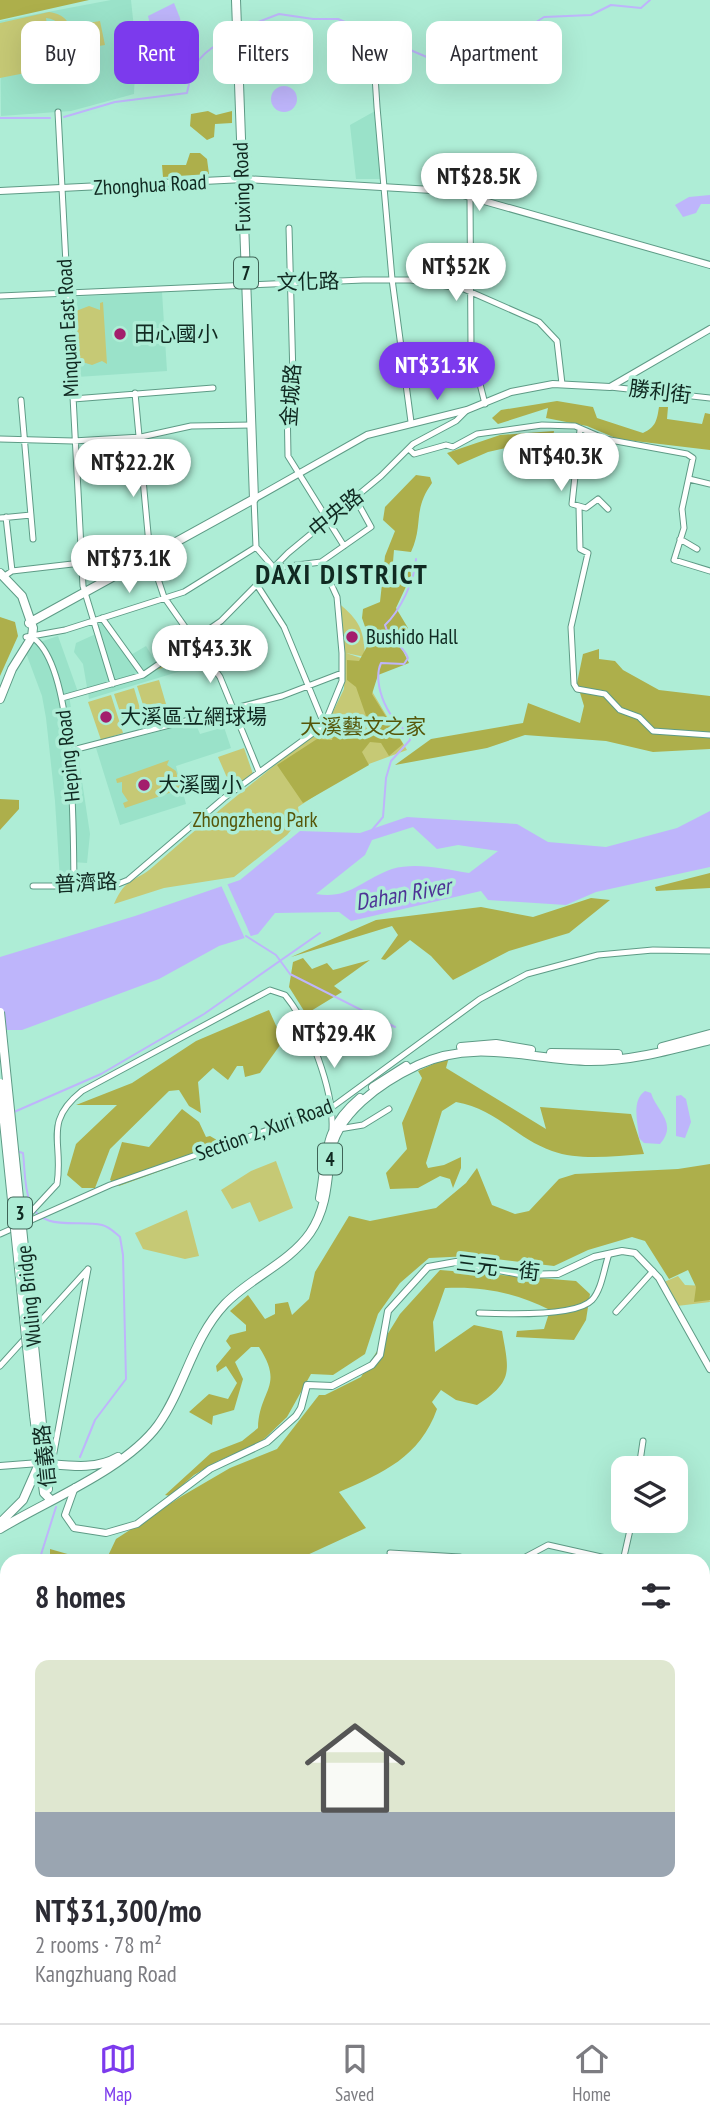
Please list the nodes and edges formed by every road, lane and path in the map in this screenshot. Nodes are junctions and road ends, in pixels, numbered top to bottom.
1 (236, 0) edge
2 (376, 84) edge
3 (58, 112) dead end
4 (244, 179) junction
5 (384, 186) junction
6 (60, 189) junction
7 (0, 191) edge
8 (470, 197) junction
9 (289, 228) dead end
10 (710, 265) edge
11 (392, 279) junction
12 (246, 284) junction
13 (291, 284) junction
14 (66, 292) junction
15 (470, 292) junction
16 (0, 296) edge
17 (710, 329) edge
18 (562, 384) junction
19 (610, 387) junction
20 (213, 388) dead end
21 (135, 393) junction
22 (710, 398) edge
23 (73, 399) junction
24 (21, 400) dead end
25 (485, 404) junction
26 (467, 410) junction
27 (411, 422) junction
28 (252, 425) junction
29 (580, 430) junction
30 (141, 437) junction
31 (24, 438) junction
32 (0, 439) edge
33 (74, 441) junction
34 (409, 449) junction
35 (298, 474) junction
36 (689, 479) junction
37 (710, 484) edge
38 (355, 498) junction
39 (254, 499) junction
40 (579, 507) junction
41 (608, 509) dead end
42 (31, 515) junction
43 (3, 517) edge
44 (327, 520) junction
45 (33, 539) dead end
46 (680, 539) junction
47 (344, 546) junction
48 (257, 547) junction
49 (697, 549) dead end
50 (150, 555) junction
51 (321, 562) junction
52 (81, 563) junction
53 (274, 568) junction
54 (710, 571) edge
55 (4, 576) edge
56 (257, 585) junction
57 (84, 593) junction
58 (164, 597) junction
59 (102, 618) junction
60 (93, 620) junction
61 (31, 623) junction
62 (29, 637) junction
63 (193, 640) junction
64 (342, 673) junction
65 (143, 676) junction
66 (113, 684) junction
67 (308, 685) junction
68 (0, 688) edge
69 (62, 698) junction
70 (0, 699) edge
71 (234, 706) junction
72 (324, 724) junction
73 (710, 736) edge
74 (68, 751) junction
75 (259, 772) junction
76 (74, 884) junction
77 (33, 886) dead end
78 (710, 951) edge
79 (0, 1012) edge
80 (710, 1034) edge
81 (710, 1040) edge
82 (0, 1083) edge
83 (375, 1084) junction
84 (331, 1108) junction
85 (389, 1108) dead end
86 (335, 1128) junction
87 (17, 1227) junction
88 (0, 1234) edge
89 (609, 1254) junction
90 (653, 1271) junction
91 (616, 1312) dead end
92 (479, 1313) dead end
93 (1, 1362) edge
94 (710, 1369) edge
95 (37, 1414) junction
96 (643, 1441) dead end
97 (641, 1456) edge
98 (45, 1463) junction
99 (23, 1464) junction
100 (0, 1466) edge
101 (79, 1466) junction
102 (34, 1479) junction
103 (76, 1486) junction
104 (50, 1499) junction
105 (66, 1507) junction
106 (0, 1523) edge
107 (0, 1529) edge
108 (629, 1533) edge
109 (390, 1552) dead end
110 (418, 1554) edge
111 (531, 1554) edge
112 (589, 1554) edge
113 (623, 1554) edge

1 - 4 main road, Fuxing Road / 7
2 - 5 street
3 - 6 street, Minquan East Road
4 - 5 street, Zhonghua Road
4 - 6 street, Zhonghua Road
4 - 12 main road, Fuxing Road / 7
5 - 8 street, Zhonghua Road
5 - 11 street
6 - 7 street, Zhonghua Road
6 - 14 street, Minquan East Road
8 - 10 street, Zhonghua Road
8 - 15 street
9 - 13 street, 金城路
11 - 13 street, 文化路
11 - 15 street, 文化路
11 - 27 street
12 - 13 street, 文化路
12 - 14 street, 文化路
12 - 28 main road, Fuxing Road / 7
13 - 35 street, 金城路
14 - 16 street, 文化路
14 - 23 street, Minquan East Road
15 - 18 street, 文化路
15 - 25 street
17 - 19 street
18 - 19 street
18 - 25 street
19 - 22 street, 勝利街
20 - 21 street
21 - 23 street
21 - 30 street
23 - 33 street, Minquan East Road
24 - 31 street
25 - 26 street
26 - 27 street
26 - 34 street, 中央路
27 - 35 street
28 - 30 street
28 - 39 main road, Fuxing Road / 7
29 - 34 street
29 - 36 street
29 - 40 street
30 - 33 street
30 - 50 street
31 - 32 street
31 - 33 street
31 - 42 street
33 - 52 street, Minquan East Road
34 - 38 street, 中央路
35 - 39 street
35 - 44 street, 金城路
36 - 37 street
36 - 46 street
38 - 44 street, 中央路
38 - 47 street
39 - 48 street
39 - 50 main road
40 - 41 street
40 - 73 street
42 - 43 street
42 - 45 street
43 - 55 street
44 - 47 street, 金城路
44 - 53 street, 中央路
46 - 49 street
46 - 54 street
47 - 51 street
48 - 53 street
48 - 58 street
50 - 57 main road
50 - 58 street
51 - 53 street
51 - 64 street
52 - 55 street
52 - 57 street, Minquan East Road
53 - 56 street, 中央路
55 - 61 main road
56 - 63 street, 中央路
56 - 67 street
57 - 60 street, Minquan East Road
57 - 61 main road
58 - 59 street
58 - 63 street
59 - 60 street
59 - 65 street
60 - 62 street
60 - 66 street, Minquan East Road
61 - 62 main road
62 - 68 main road
62 - 69 street, Heping Road
62 - 70 main road
63 - 65 street, 中央路
63 - 71 street
64 - 67 street
64 - 72 street
65 - 66 street, 中央路
66 - 69 street, 中央路
67 - 71 street
67 - 72 street
69 - 74 street, Heping Road
71 - 74 street
71 - 75 street
72 - 75 street, 普濟路
74 - 76 street, Heping Road
75 - 76 street, 普濟路
76 - 77 street, 普濟路
78 - 83 street, Section 2, Xuri Road
79 - 95 main road, Wuling Bridge / 3, bridge
80 - 83 main road, 4
81 - 83 main road, 4
82 - 95 main road, Wuling Bridge / 3, bridge
83 - 84 street, Section 2, Xuri Road
83 - 86 main road, 4
84 - 86 street
84 - 87 street, Section 2, Xuri Road
84 - 87 street
85 - 86 street
86 - 101 main road, 4
86 - 103 main road, 4
87 - 88 street, Section 2, Xuri Road
89 - 90 street, 三元一街
89 - 92 street
89 - 105 street, 三元一街
90 - 91 street
90 - 94 street, 三元一街
93 - 98 street
95 - 98 main road, 信義路 / 3
96 - 97 street
98 - 99 street
98 - 101 main road, 4
98 - 102 main road, 3
98 - 104 main road, 信義路
99 - 100 street
99 - 102 street
101 - 103 main road
102 - 106 main road, 3
103 - 104 main road, 4
103 - 105 street
104 - 105 street, 三元一街
104 - 107 main road
108 - 113 street
109 - 110 street
111 - 112 street

